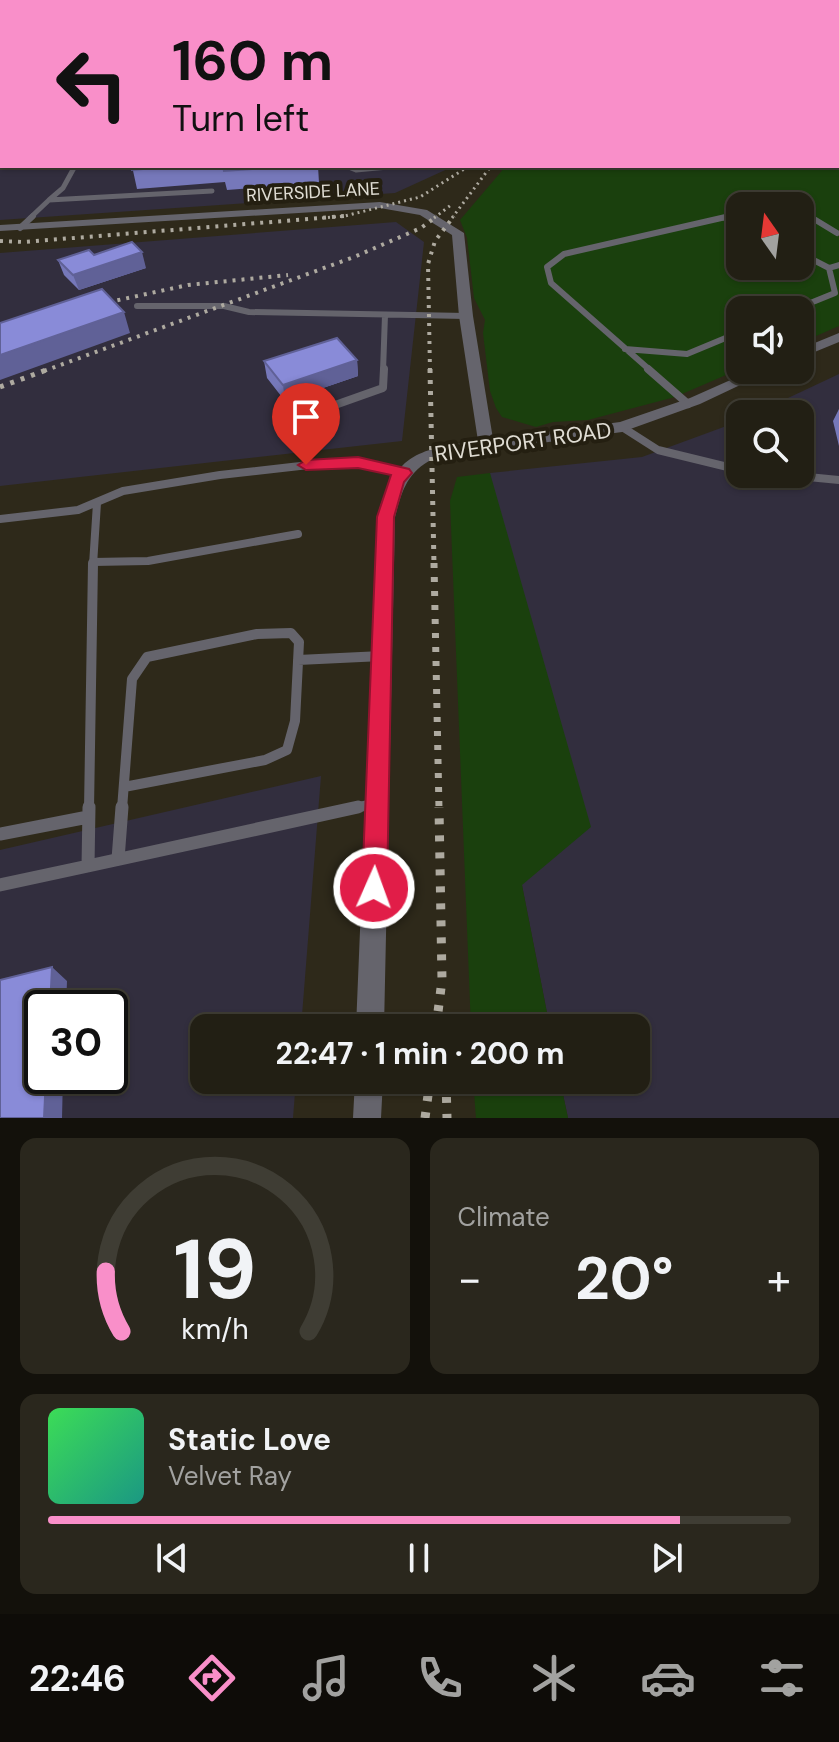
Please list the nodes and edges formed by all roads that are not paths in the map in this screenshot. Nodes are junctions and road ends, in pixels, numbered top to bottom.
1 (74, 168) edge
2 (351, 168) edge
3 (378, 168) edge
4 (212, 191) dead end
5 (49, 200) junction
6 (726, 217) edge
7 (814, 219) edge
8 (0, 228) edge
9 (20, 228) junction
10 (837, 233) dead end
11 (814, 260) edge
12 (839, 265) edge
13 (829, 268) junction
14 (814, 302) edge
15 (137, 306) dead end
16 (385, 315) junction
17 (466, 316) junction
18 (839, 337) edge
19 (726, 338) edge
20 (814, 348) edge
21 (625, 349) junction
22 (733, 384) edge
23 (688, 404) junction
24 (304, 416) dead end
25 (622, 427) junction
26 (486, 443) junction
27 (726, 467) edge
28 (404, 473) junction
29 (814, 478) edge
30 (839, 480) edge
31 (97, 503) junction
32 (0, 519) edge
33 (298, 534) dead end
34 (93, 562) junction
35 (382, 656) junction
36 (298, 660) junction
37 (124, 787) junction
38 (377, 803) junction
39 (88, 817) junction
40 (0, 834) edge
41 (118, 859) junction
42 (88, 866) junction
43 (0, 885) edge
44 (370, 1014) edge
45 (368, 1094) edge
46 (367, 1118) edge

1 - 5 lane
2 - 3 lane
4 - 5 lane
5 - 9 lane
6 - 21 lane
7 - 10 lane
8 - 9 street, RIVERSIDE LANE
9 - 17 street, RIVERSIDE LANE
11 - 13 lane
12 - 13 lane
13 - 14 lane
15 - 16 lane
16 - 17 lane
16 - 24 lane
17 - 26 street, RIVERSIDE LANE
18 - 20 street
19 - 21 lane
21 - 23 lane
22 - 23 street, RIVERPORT ROAD
23 - 25 street, RIVERPORT ROAD
25 - 26 street, RIVERPORT ROAD
25 - 27 lane
26 - 28 street, RIVERPORT ROAD
28 - 31 lane
28 - 35 street
29 - 30 lane
31 - 32 lane
31 - 34 lane
33 - 34 lane
34 - 39 lane
35 - 36 lane
35 - 38 street
36 - 37 lane
36 - 37 lane
37 - 41 lane
38 - 41 lane
38 - 44 street
39 - 40 lane
39 - 42 lane
41 - 42 lane
42 - 43 lane
45 - 46 street

